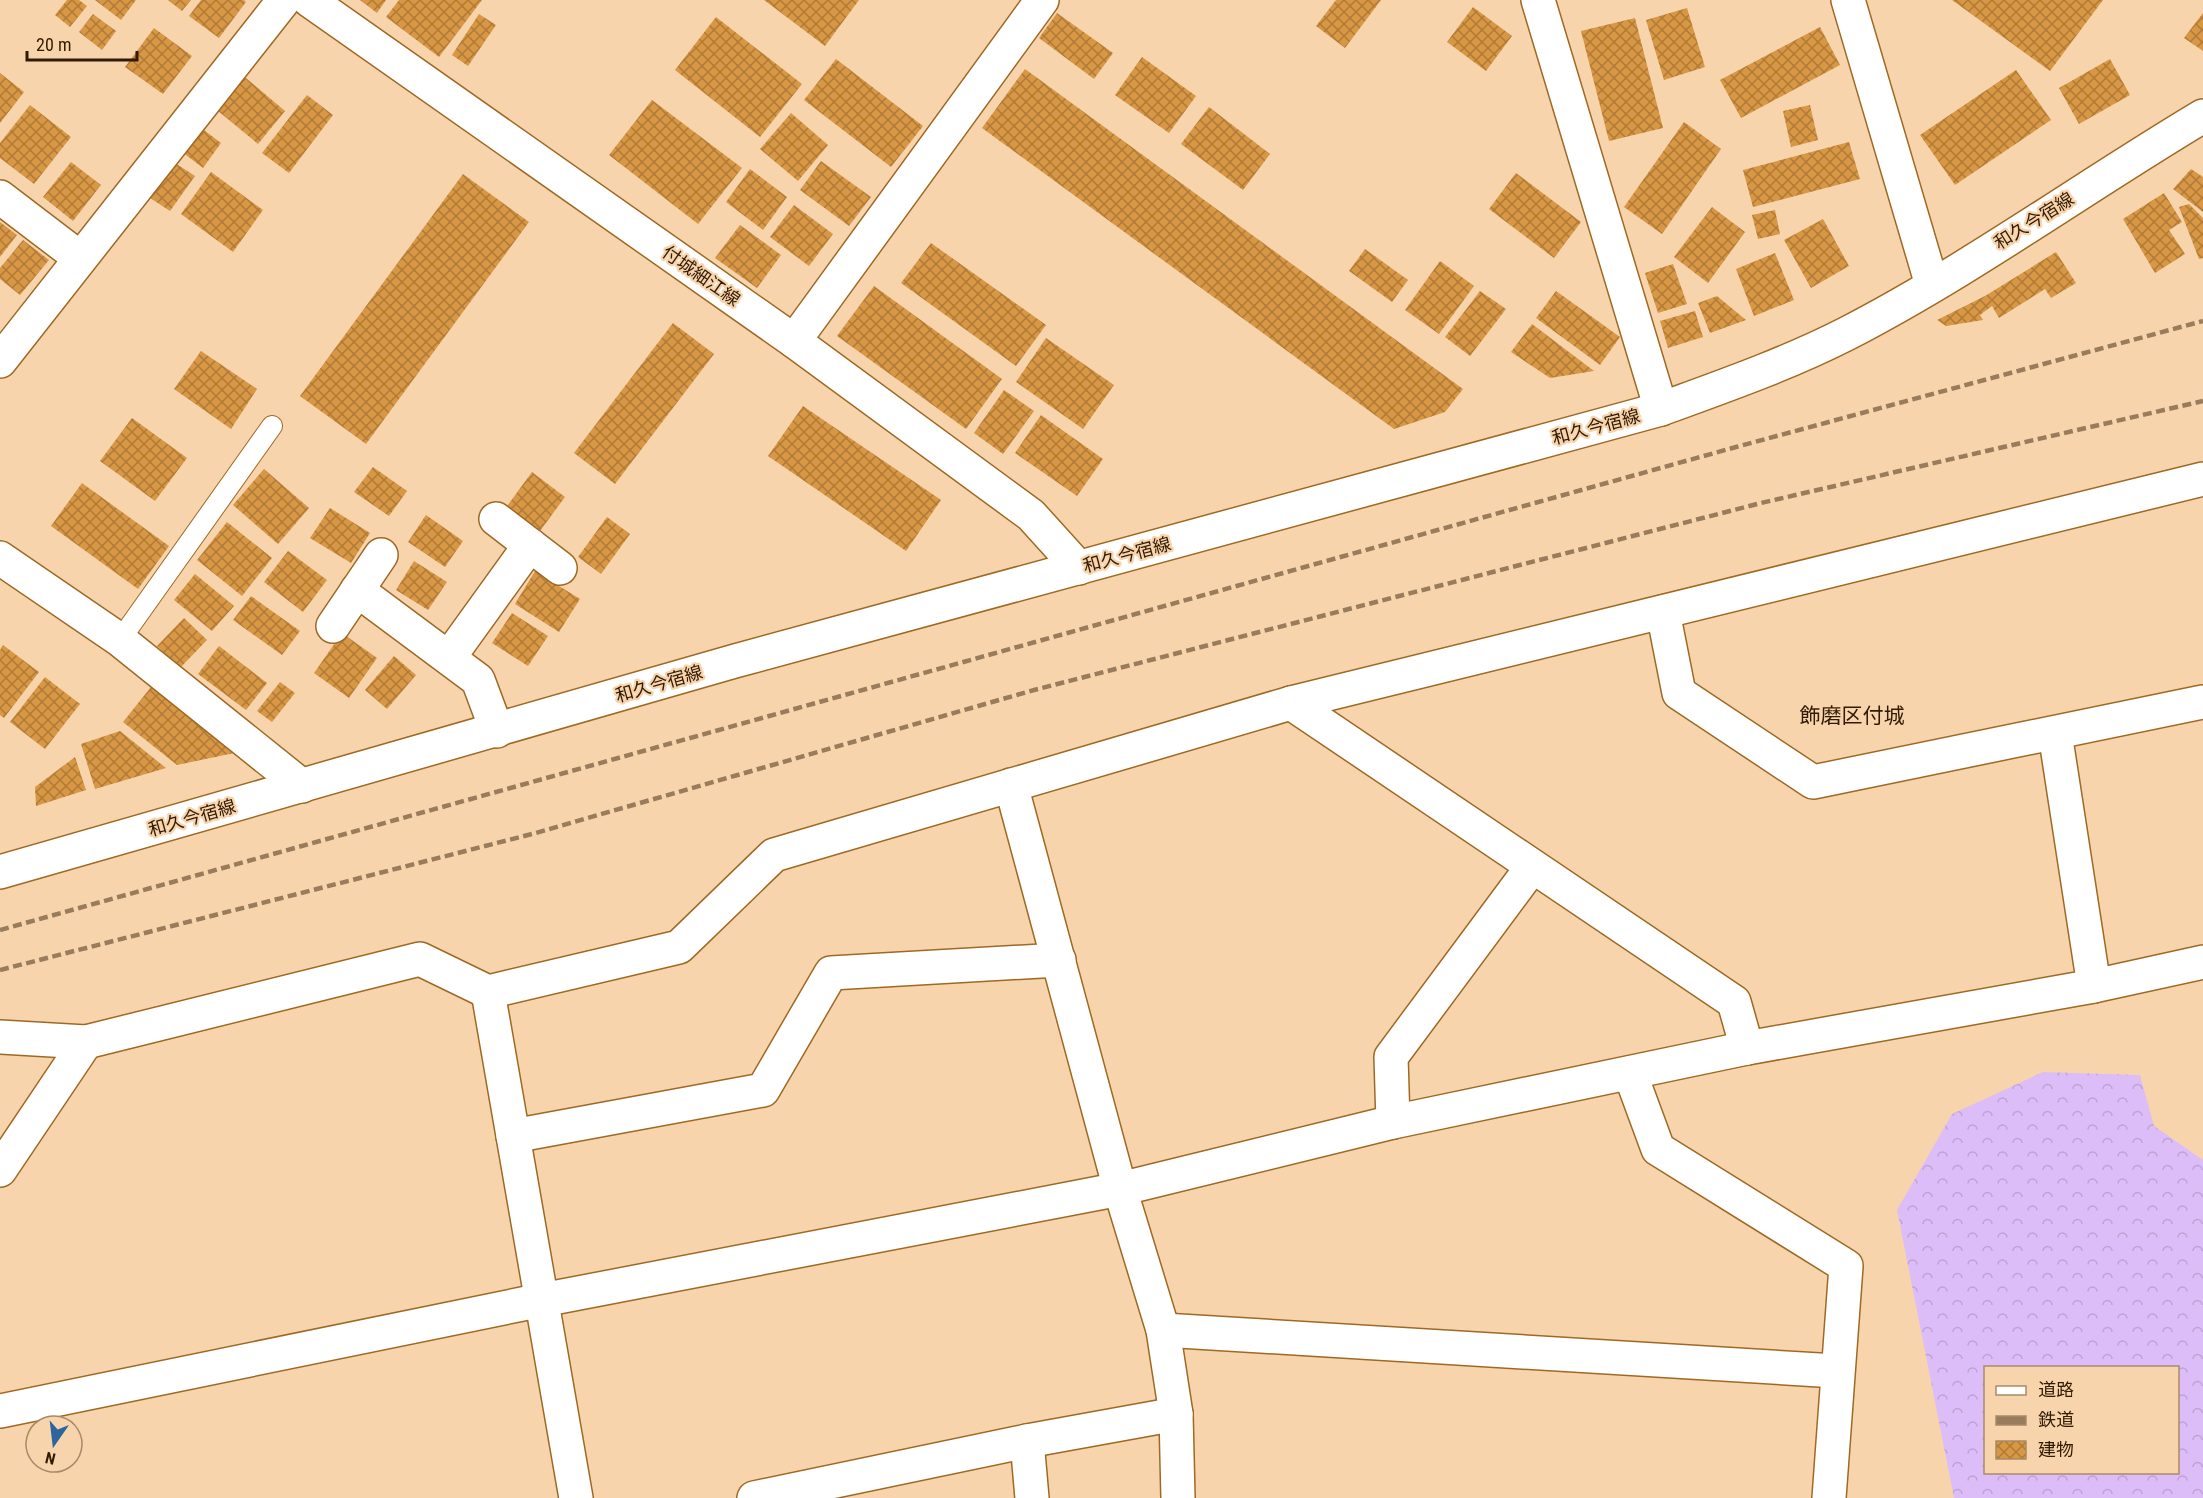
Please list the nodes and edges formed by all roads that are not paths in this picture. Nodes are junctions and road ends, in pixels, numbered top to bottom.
1 (284, 0) edge
2 (309, 0) edge
3 (1042, 0) edge
4 (1539, 0) edge
5 (1848, 0) edge
6 (2203, 116) edge
7 (0, 197) edge
8 (80, 258) junction
9 (1932, 285) junction
10 (794, 341) junction
11 (0, 361) edge
12 (1661, 409) junction
13 (272, 426) dead end
14 (2203, 479) edge
15 (496, 519) dead end
16 (530, 545) junction
17 (381, 555) dead end
18 (0, 558) edge
19 (560, 568) dead end
20 (1079, 568) junction
21 (357, 590) junction
22 (1663, 612) junction
23 (333, 626) dead end
24 (120, 640) junction
25 (450, 656) junction
26 (2203, 702) edge
27 (1291, 703) junction
28 (497, 731) junction
29 (2055, 734) junction
30 (1011, 785) junction
31 (302, 786) junction
32 (1532, 867) junction
33 (0, 872) edge
34 (1059, 960) junction
35 (2203, 962) edge
36 (2094, 986) junction
37 (488, 992) junction
38 (0, 1037) edge
39 (86, 1042) junction
40 (1747, 1048) junction
41 (1630, 1073) junction
42 (1393, 1122) junction
43 (513, 1136) junction
44 (0, 1170) edge
45 (1120, 1189) junction
46 (542, 1299) junction
47 (1163, 1330) junction
48 (1836, 1371) junction
49 (0, 1411) edge
50 (1176, 1414) junction
51 (1027, 1441) junction
52 (812, 1492) edge
53 (576, 1498) edge
54 (754, 1498) edge
55 (1032, 1498) edge
56 (1178, 1498) edge
57 (1829, 1498) edge

1 - 8 street
2 - 10 street, 付城細江線
3 - 10 street
4 - 12 street
5 - 9 street
6 - 9 street, 和久今宿線
7 - 8 street
8 - 11 street
9 - 12 street, 和久今宿線
10 - 20 street, 付城細江線
12 - 20 street, 和久今宿線
13 - 24 lane
14 - 22 street
15 - 16 street
16 - 19 street
16 - 25 street
17 - 21 street
18 - 24 street
20 - 28 street, 和久今宿線
21 - 23 street
21 - 25 street
22 - 27 street
22 - 29 street
24 - 31 street
25 - 28 street
26 - 29 street
27 - 30 street
27 - 32 street
28 - 31 street, 和久今宿線
29 - 36 street
30 - 34 street
30 - 37 street
31 - 33 street, 和久今宿線
32 - 40 street
32 - 42 street
34 - 43 street
34 - 45 street
35 - 36 street
36 - 40 street
37 - 39 street
37 - 43 street
38 - 39 street
39 - 44 street
40 - 41 street
41 - 42 street
41 - 48 street
42 - 45 street
43 - 46 street
45 - 46 street
45 - 47 street
46 - 49 street
46 - 53 street
47 - 48 street
47 - 50 street
48 - 57 street
50 - 51 street
50 - 56 street
51 - 52 street
51 - 55 street
52 - 54 street

